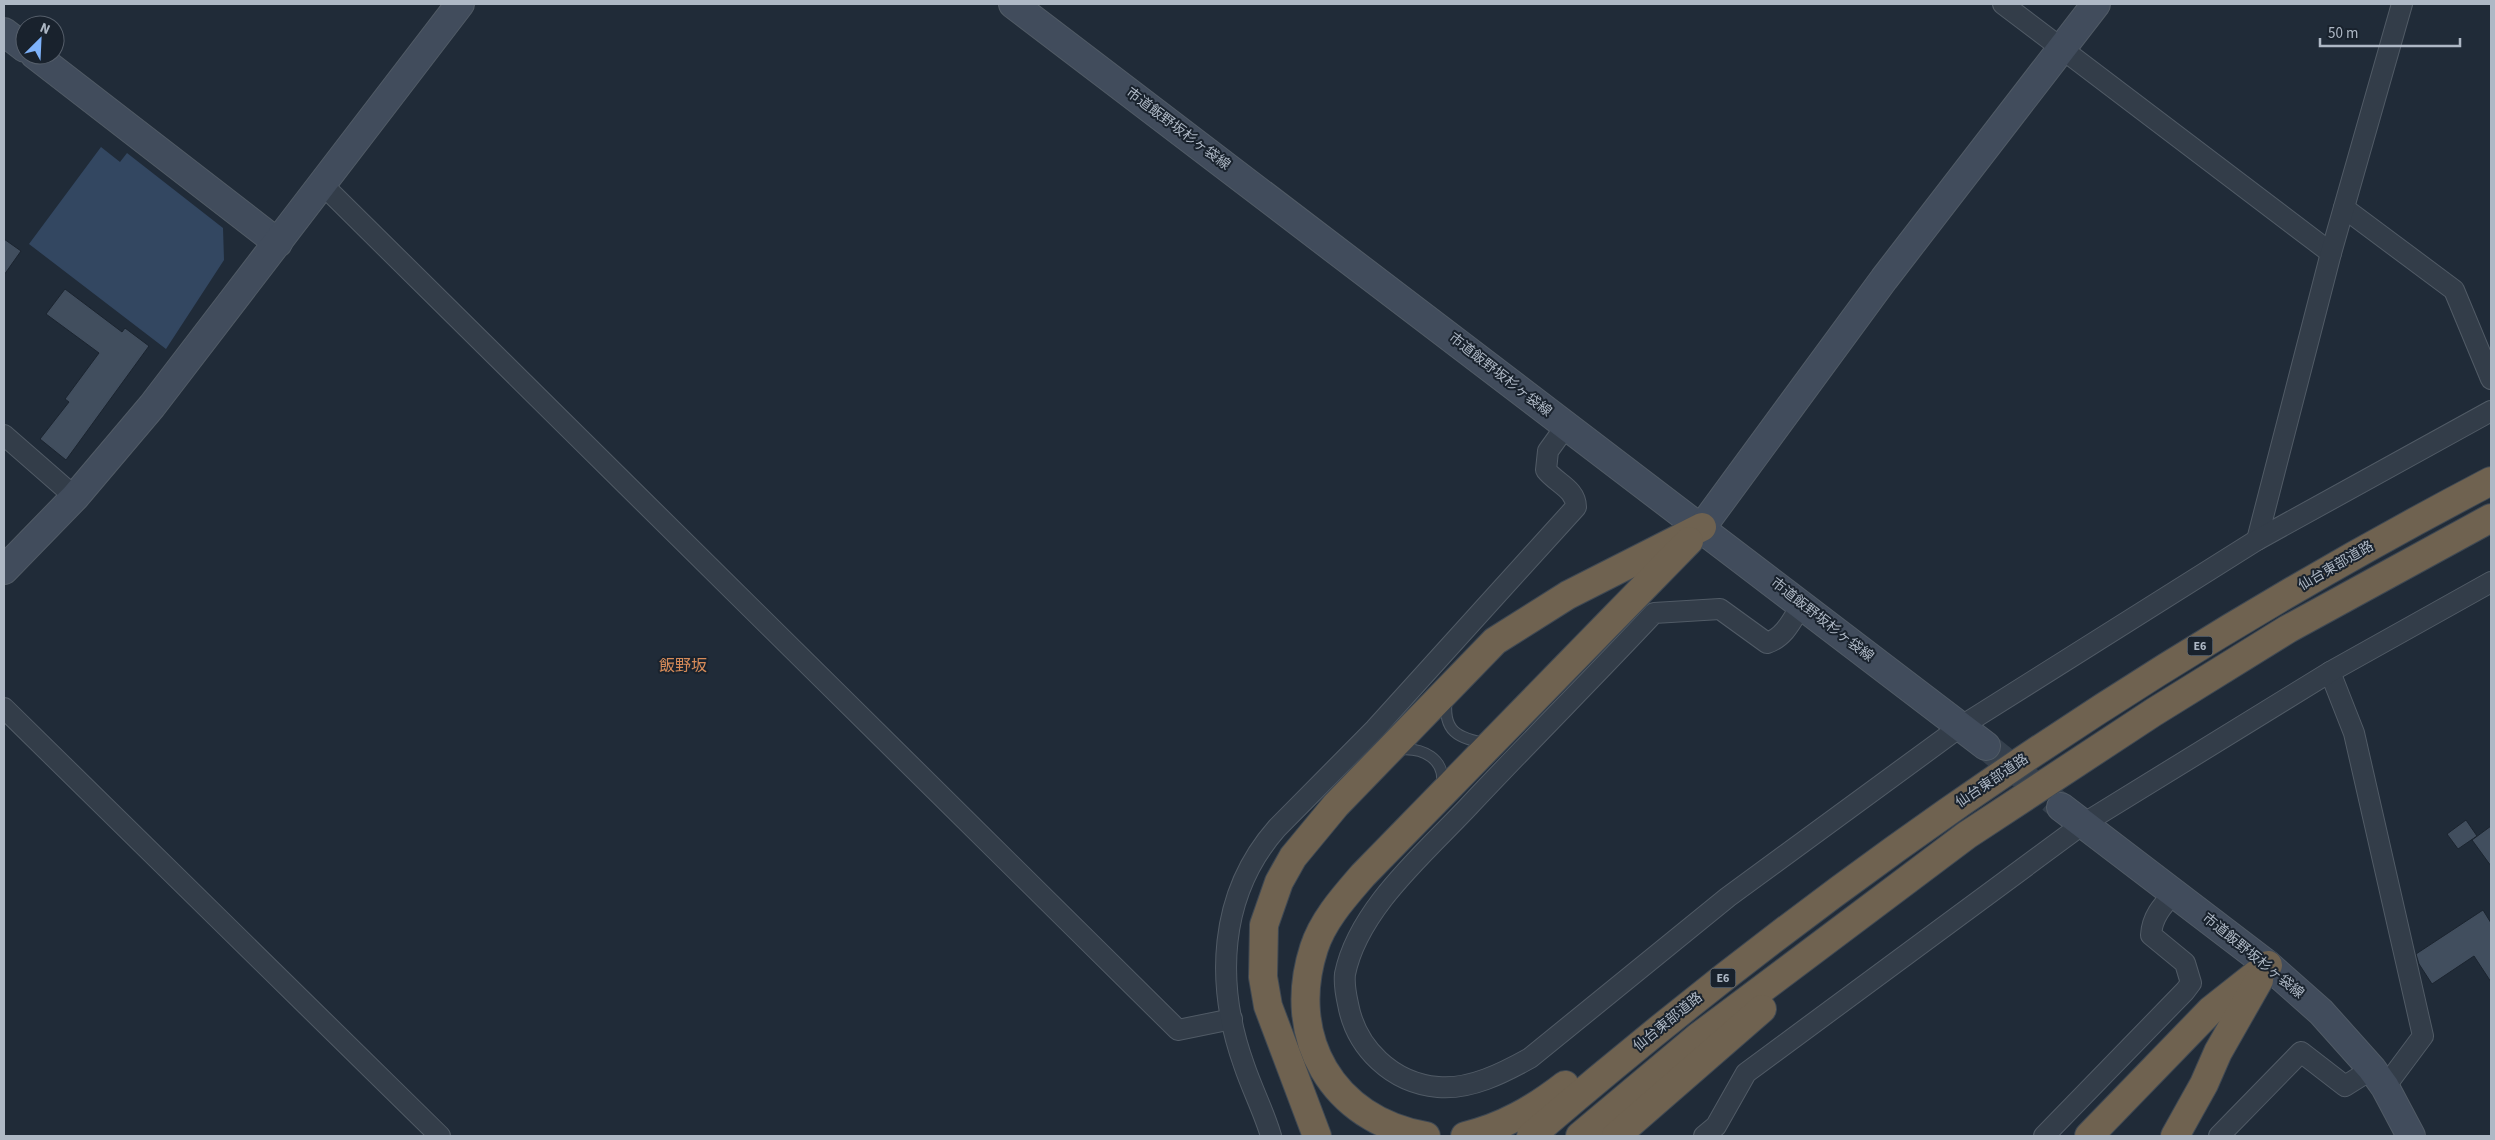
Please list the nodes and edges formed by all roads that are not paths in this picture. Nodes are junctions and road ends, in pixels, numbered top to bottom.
1 (460, 4) edge
2 (1014, 4) edge
3 (2003, 4) edge
4 (2096, 4) edge
5 (2402, 4) edge
6 (4, 32) edge
7 (15, 40) edge
8 (2062, 49) junction
9 (48, 65) edge
10 (323, 185) junction
11 (2344, 208) junction
12 (278, 243) junction
13 (2330, 253) junction
14 (2491, 379) edge
15 (2491, 412) edge
16 (1566, 426) junction
17 (4, 435) edge
18 (2491, 481) edge
19 (75, 497) junction
20 (2491, 518) edge
21 (1702, 527) junction
22 (2257, 540) junction
23 (4, 570) edge
24 (2491, 582) edge
25 (1802, 604) junction
26 (2330, 672) junction
27 (1448, 690) junction
28 (4, 708) edge
29 (1960, 726) junction
30 (1491, 744) junction
31 (1986, 746) tunnel mouth
32 (1390, 751) junction
33 (1438, 799) junction
34 (2060, 807) tunnel mouth
35 (2083, 824) junction
36 (1921, 830) junction
37 (1967, 835) junction
38 (2174, 893) junction
39 (2268, 966) junction
40 (1232, 1019) junction
41 (2378, 1078) junction
42 (440, 1136) edge
43 (1271, 1136) edge
44 (1317, 1136) edge
45 (1426, 1136) edge
46 (1465, 1136) edge
47 (1532, 1136) edge
48 (1580, 1136) edge
49 (1616, 1136) edge
50 (1704, 1136) edge
51 (2044, 1136) edge
52 (2089, 1136) edge
53 (2175, 1136) edge
54 (2219, 1136) edge
55 (2411, 1136) edge

1 - 10 street
2 - 16 street, 市道飯野坂杉ヶ袋線
3 - 8 street
4 - 8 street
5 - 11 street
6 - 7 street
8 - 13 street
8 - 21 street
9 - 12 street
10 - 12 street
10 - 40 street
11 - 13 street
11 - 14 street
12 - 19 street
13 - 22 street
15 - 22 street
16 - 21 street, 市道飯野坂杉ヶ袋線
16 - 40 street
17 - 19 street
18 - 36 highway, 仙台東部道路 / E6
19 - 23 street
20 - 37 highway, E6
21 - 25 street, 市道飯野坂杉ヶ袋線
21 - 27 highway
21 - 30 highway
22 - 29 street
24 - 26 street
25 - 29 street, 市道飯野坂杉ヶ袋線
25 - 29 street
26 - 35 street
26 - 41 street
27 - 30 lane
27 - 32 highway
28 - 42 street
29 - 31 street, 市道飯野坂杉ヶ袋線
30 - 33 highway
32 - 33 lane
32 - 44 highway
33 - 45 highway
34 - 35 street, 市道飯野坂杉ヶ袋線
35 - 38 street, 市道飯野坂杉ヶ袋線
35 - 50 street
36 - 46 highway
36 - 47 highway, 仙台東部道路 / E6
37 - 48 highway, E6
37 - 49 highway
38 - 39 street, 市道飯野坂杉ヶ袋線
38 - 51 street
39 - 41 street, 市道飯野坂杉ヶ袋線
39 - 52 highway
39 - 53 highway
40 - 43 street
41 - 54 street
41 - 55 street, 市道飯野坂杉ヶ袋線

